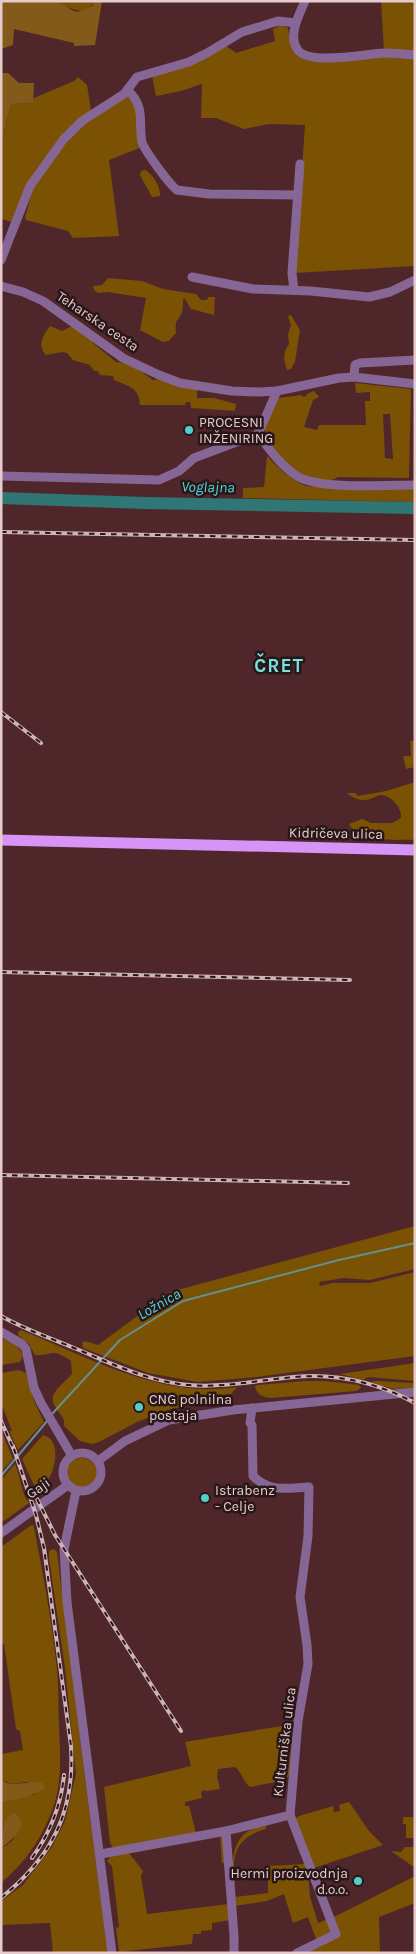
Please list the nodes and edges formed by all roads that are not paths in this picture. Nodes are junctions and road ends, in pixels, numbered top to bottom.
1 (305, 1) edge
2 (296, 23) junction
3 (415, 54) edge
4 (128, 90) junction
5 (300, 164) dead end
6 (298, 195) junction
7 (1, 260) edge
8 (192, 277) dead end
9 (415, 280) edge
10 (1, 286) edge
11 (294, 290) junction
12 (415, 360) edge
13 (354, 377) junction
14 (415, 384) edge
15 (277, 391) junction
16 (258, 434) junction
17 (1, 476) edge
18 (415, 485) edge
19 (1, 840) edge
20 (415, 850) edge
21 (1, 1332) edge
22 (415, 1392) edge
23 (252, 1408) junction
24 (72, 1456) junction
25 (98, 1461) junction
26 (68, 1485) junction
27 (76, 1491) junction
28 (1, 1533) edge
29 (290, 1815) junction
30 (226, 1831) junction
31 (101, 1854) junction
32 (112, 1953) edge
33 (234, 1953) edge
34 (297, 1953) edge

1 - 2 street
2 - 3 street
2 - 4 street
4 - 6 street
4 - 7 street
5 - 6 street
6 - 11 street
8 - 11 street
9 - 11 street
10 - 15 street, Teharska cesta
12 - 13 street
13 - 14 street, Teharska cesta
13 - 15 street, Teharska cesta
15 - 16 street
16 - 17 street
16 - 18 street
19 - 20 main road, Kidričeva ulica
21 - 24 street
22 - 23 street
23 - 25 street
23 - 29 street, Kulturniška ulica
24 - 25 street
24 - 26 street
25 - 27 street
26 - 27 street
26 - 28 street, Gaji
27 - 31 street
29 - 30 street, Kulturniška ulica
29 - 34 street
30 - 31 street, Kulturniška ulica
30 - 33 street
31 - 32 street

